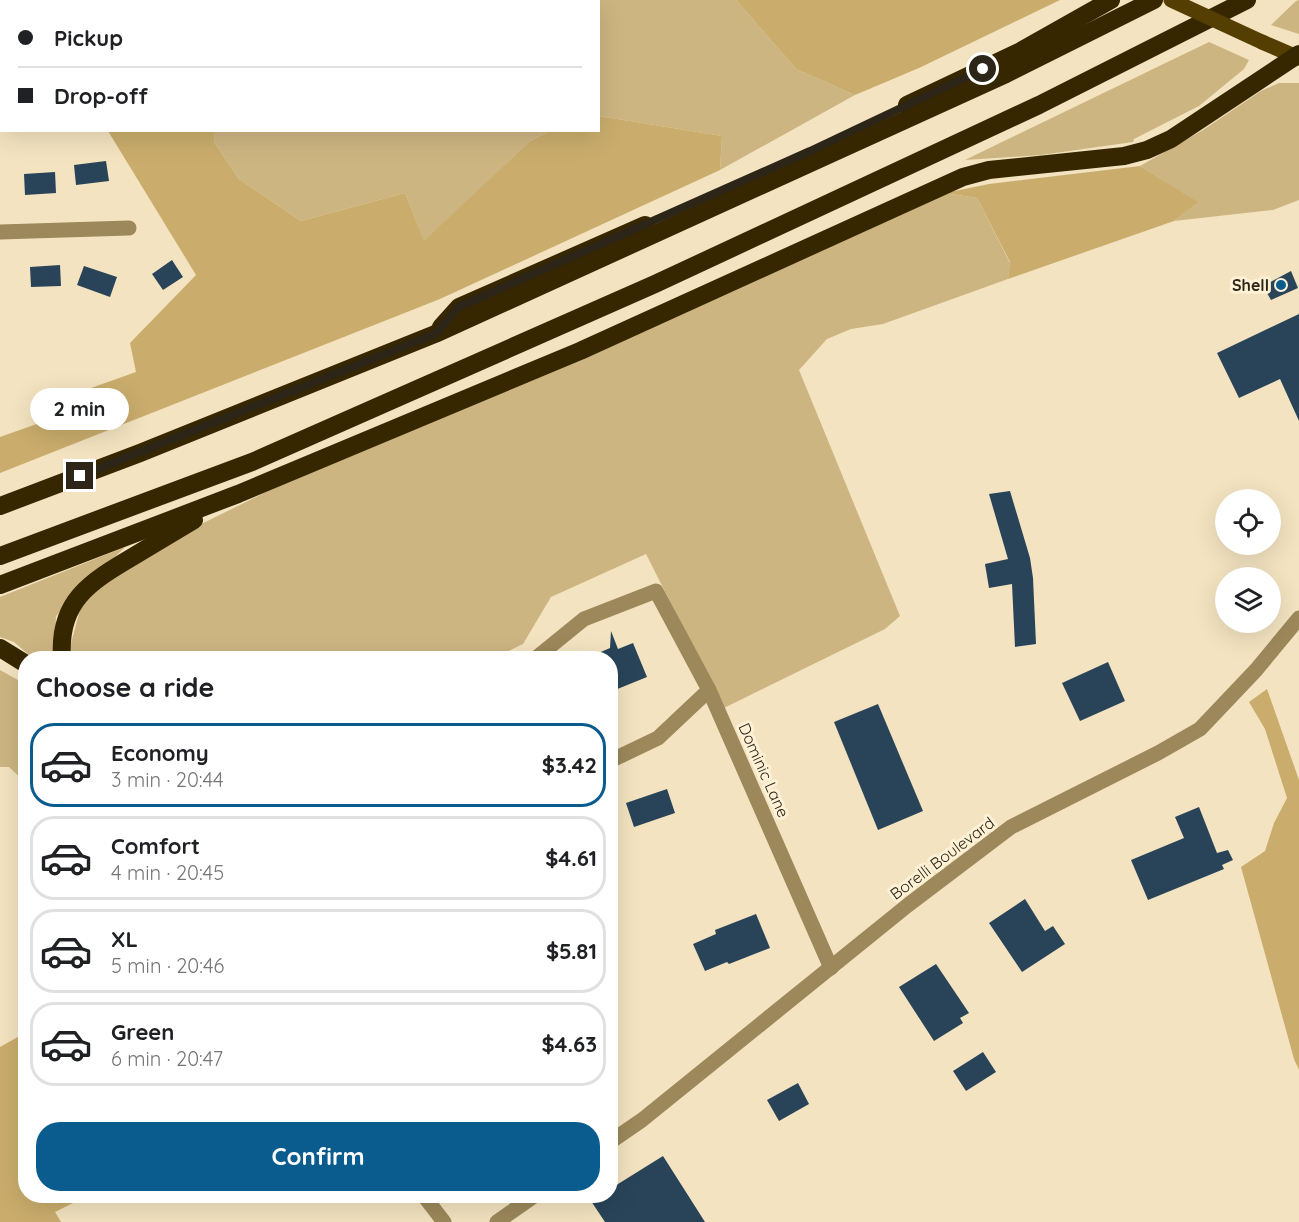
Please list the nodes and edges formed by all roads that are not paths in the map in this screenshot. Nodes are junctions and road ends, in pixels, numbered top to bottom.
1 (1111, 0) edge
2 (1154, 0) edge
3 (1171, 0) edge
4 (1247, 0) edge
5 (1298, 56) edge
6 (129, 228) dead end
7 (0, 232) edge
8 (435, 334) junction
9 (238, 494) junction
10 (0, 506) edge
11 (0, 556) edge
12 (0, 585) edge
13 (1299, 618) edge
14 (0, 648) edge
15 (62, 651) edge
16 (545, 651) edge
17 (18, 659) edge
18 (709, 690) junction
19 (618, 757) edge
20 (831, 968) junction
21 (618, 1136) edge
22 (429, 1203) edge
23 (524, 1203) edge
24 (444, 1222) edge
25 (497, 1222) edge

1 - 8 highway
2 - 8 highway
3 - 5 main road, bridge
4 - 11 highway
5 - 9 highway
6 - 7 street
8 - 10 highway
9 - 12 highway
9 - 15 highway
13 - 20 street, Borelli Boulevard
14 - 17 highway
16 - 18 street, Dominic Lane
18 - 19 street
18 - 20 street, Dominic Lane
20 - 21 street, Borelli Boulevard
22 - 24 street
23 - 25 street

